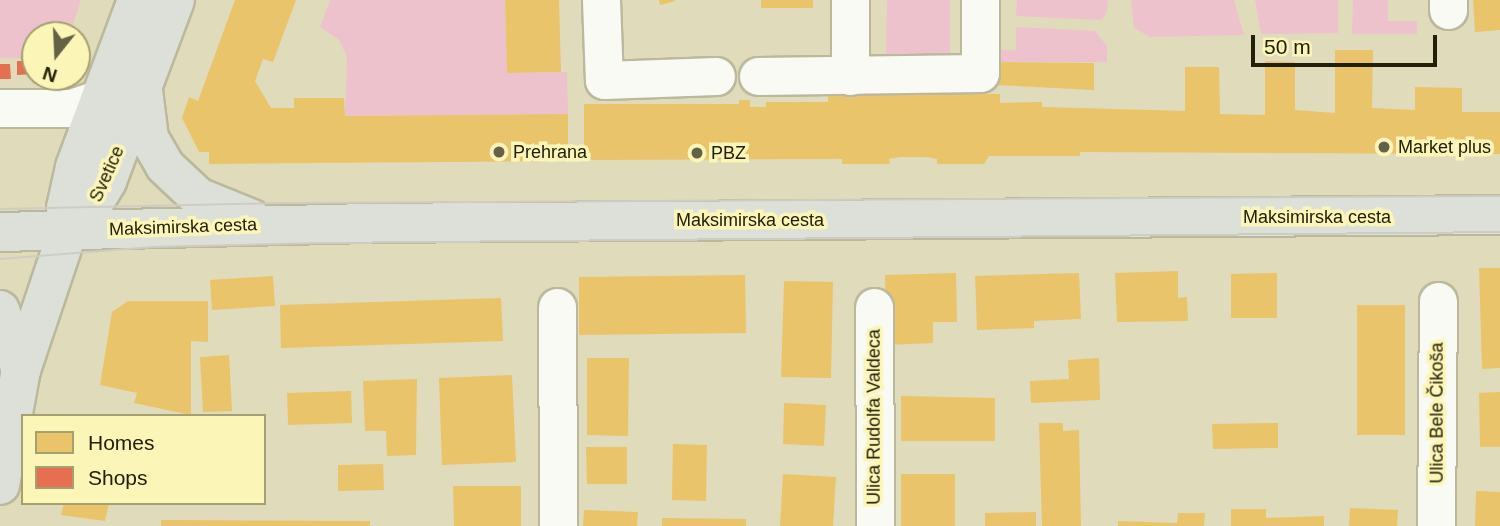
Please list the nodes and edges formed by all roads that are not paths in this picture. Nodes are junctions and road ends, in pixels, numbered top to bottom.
1 (136, 0) edge
2 (174, 0) edge
3 (601, 0) edge
4 (850, 0) edge
5 (980, 0) edge
6 (716, 76) dead end
7 (758, 76) dead end
8 (850, 76) junction
9 (143, 84) junction
10 (100, 98) junction
11 (0, 108) edge
12 (1500, 215) edge
13 (267, 224) junction
14 (68, 230) junction
15 (0, 232) edge
16 (1438, 300) dead end
17 (557, 307) dead end
18 (874, 307) dead end
19 (0, 310) edge
20 (12, 380) edge
21 (0, 485) edge
22 (558, 526) edge
23 (875, 526) edge
24 (1436, 526) edge

1 - 10 main road, Svetice
2 - 9 main road, Svetice
3 - 6 street
4 - 8 street
5 - 8 street
7 - 8 street
9 - 13 main road
9 - 14 main road, Svetice
10 - 11 street
10 - 14 main road, Svetice
12 - 13 main road, Maksimirska cesta
13 - 14 main road, Maksimirska cesta
14 - 15 main road, Maksimirska cesta
14 - 20 main road
16 - 24 street, Ulica Bele Čikoša
17 - 22 street
18 - 23 street, Ulica Rudolfa Valdeca
19 - 20 main road
20 - 21 main road

